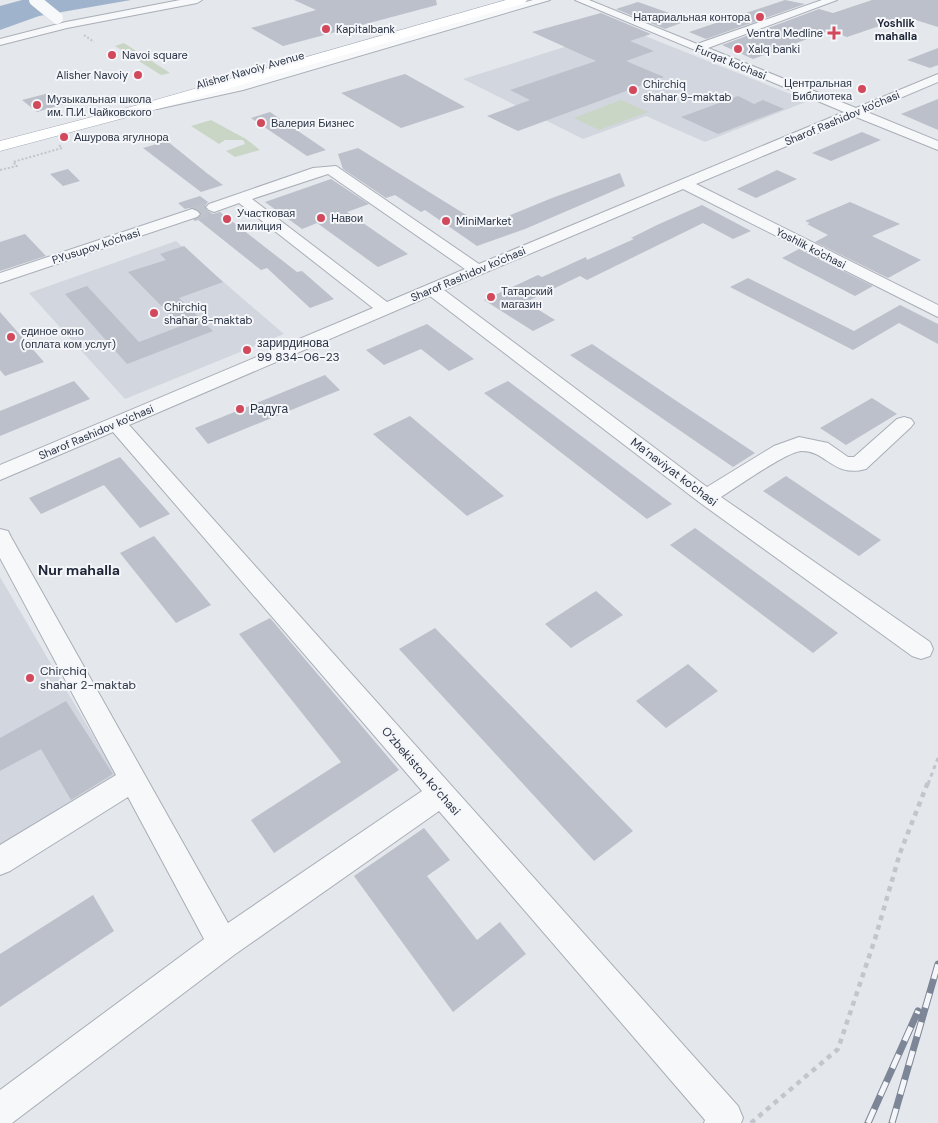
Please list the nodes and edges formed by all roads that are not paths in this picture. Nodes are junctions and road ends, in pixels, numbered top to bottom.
1 (35, 0) edge
2 (197, 0) edge
3 (501, 0) edge
4 (520, 0) edge
5 (545, 0) edge
6 (580, 0) edge
7 (832, 0) edge
8 (814, 2) edge
9 (62, 22) junction
10 (0, 42) edge
11 (696, 48) junction
12 (938, 78) edge
13 (144, 108) junction
14 (856, 113) junction
15 (0, 138) edge
16 (0, 146) edge
17 (938, 146) edge
18 (684, 184) junction
19 (241, 198) junction
20 (214, 207) tunnel mouth
21 (192, 214) tunnel mouth
22 (477, 270) junction
23 (0, 278) edge
24 (432, 288) junction
25 (386, 309) junction
26 (938, 312) edge
27 (116, 423) junction
28 (904, 423) dead end
29 (0, 473) edge
30 (706, 497) junction
31 (0, 537) edge
32 (921, 648) dead end
33 (132, 779) junction
34 (441, 794) junction
35 (0, 861) edge
36 (223, 944) junction
37 (0, 1111) edge
38 (733, 1121) edge

1 - 9 street, bridge
2 - 9 street
3 - 15 main road, Alisher Navoiy Avenue
4 - 13 main road, Alisher Navoiy Avenue
5 - 13 street, Alisher Navoiy Avenue
6 - 11 street, Furqat ko'chasi
7 - 8 street
8 - 11 street
9 - 10 street
11 - 14 street, Furqat ko'chasi
12 - 14 street, Sharof Rashidov ko'chasi
13 - 16 main road, Alisher Navoiy Avenue
14 - 17 street, Furqat ko'chasi
14 - 18 street, Sharof Rashidov ko'chasi
18 - 22 street, Sharof Rashidov ko'chasi
18 - 26 street, Yoshlik ko'chasi
19 - 20 street
19 - 22 street
19 - 25 street
21 - 23 street, P.Yusupov ko'chasi
22 - 24 street, Sharof Rashidov ko'chasi
24 - 25 street, Sharof Rashidov ko'chasi
24 - 30 street, Ma’naviyat ko'chasi
25 - 27 street, Sharof Rashidov ko'chasi
27 - 29 street, Sharof Rashidov ko'chasi
27 - 34 street, O‘zbekiston ko‘chasi
28 - 30 street
30 - 32 street, Ma’naviyat ko'chasi
31 - 33 street
33 - 35 street
33 - 36 street
34 - 36 street
34 - 38 street, O‘zbekiston ko‘chasi
36 - 37 street

